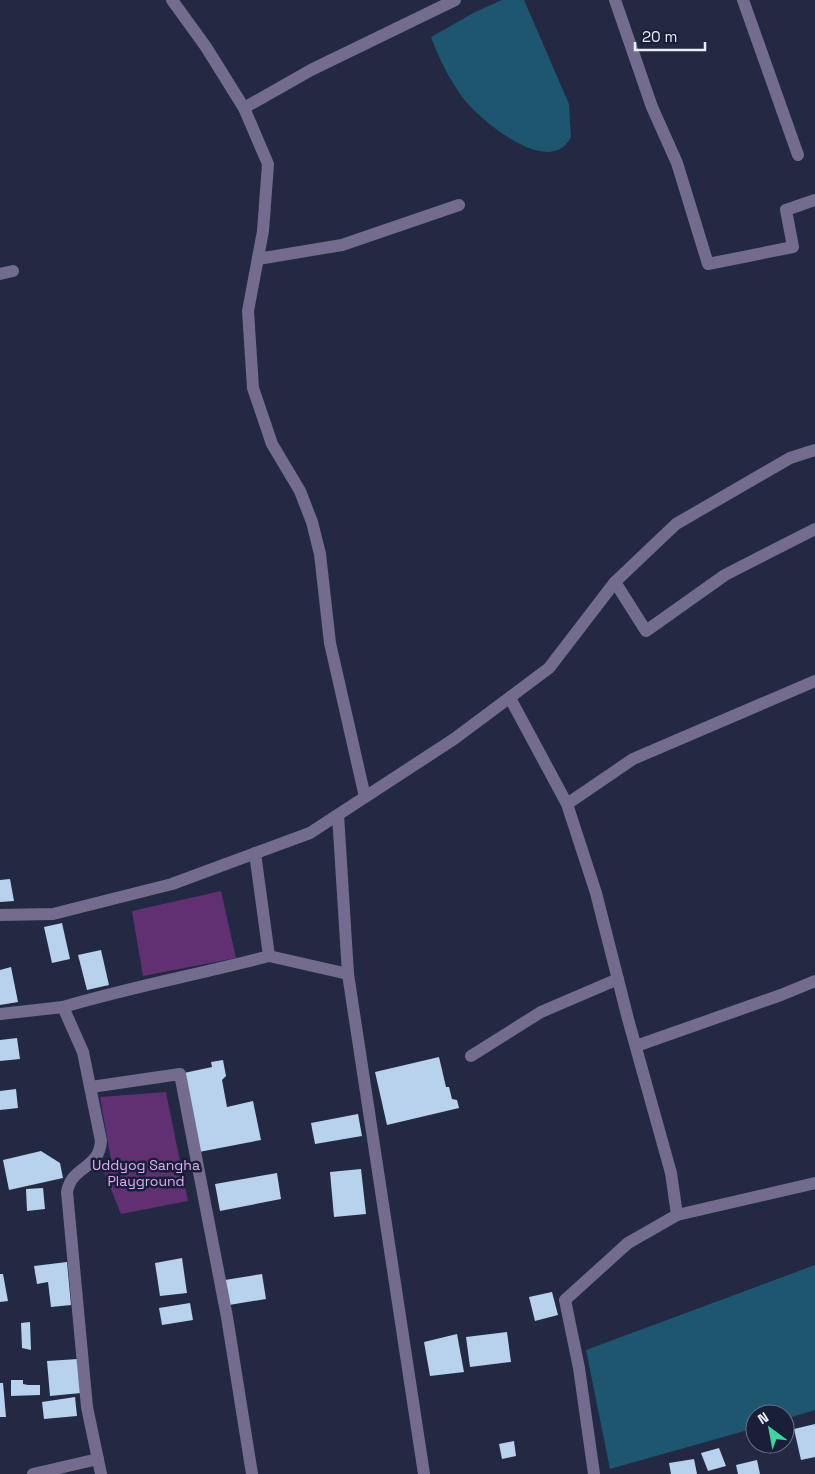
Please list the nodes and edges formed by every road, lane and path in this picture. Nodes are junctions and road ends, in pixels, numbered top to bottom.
1 (172, 0) edge
2 (455, 0) edge
3 (615, 0) edge
4 (742, 0) edge
5 (244, 108) junction
6 (798, 154) dead end
7 (815, 200) edge
8 (458, 205) dead end
9 (258, 259) junction
10 (13, 271) dead end
11 (0, 274) edge
12 (815, 450) edge
13 (815, 529) edge
14 (614, 582) junction
15 (815, 681) edge
16 (510, 698) junction
17 (365, 797) junction
18 (567, 804) junction
19 (338, 815) junction
20 (255, 853) junction
21 (0, 915) edge
22 (269, 956) junction
23 (348, 974) junction
24 (618, 980) junction
25 (815, 981) edge
26 (63, 1007) junction
27 (0, 1014) edge
28 (636, 1046) junction
29 (471, 1056) dead end
30 (91, 1087) junction
31 (815, 1183) edge
32 (677, 1215) junction
33 (98, 1459) junction
34 (33, 1474) edge
35 (101, 1474) edge
36 (252, 1474) edge
37 (424, 1474) edge
38 (594, 1474) edge

1 - 5 street
2 - 5 street
3 - 7 street
4 - 6 street
5 - 9 street
8 - 9 street
9 - 17 street
10 - 11 street
12 - 14 street
13 - 14 street
14 - 16 street
15 - 18 street
16 - 17 street
16 - 18 street
17 - 19 street
18 - 24 street
19 - 20 street
19 - 23 street
20 - 21 street
20 - 22 street
22 - 23 street
22 - 26 street
23 - 37 street
24 - 28 street
24 - 29 street
25 - 28 street
26 - 27 street
26 - 30 street
28 - 32 street
30 - 33 street
30 - 36 street
31 - 32 street
32 - 38 street
33 - 34 street
33 - 35 street

